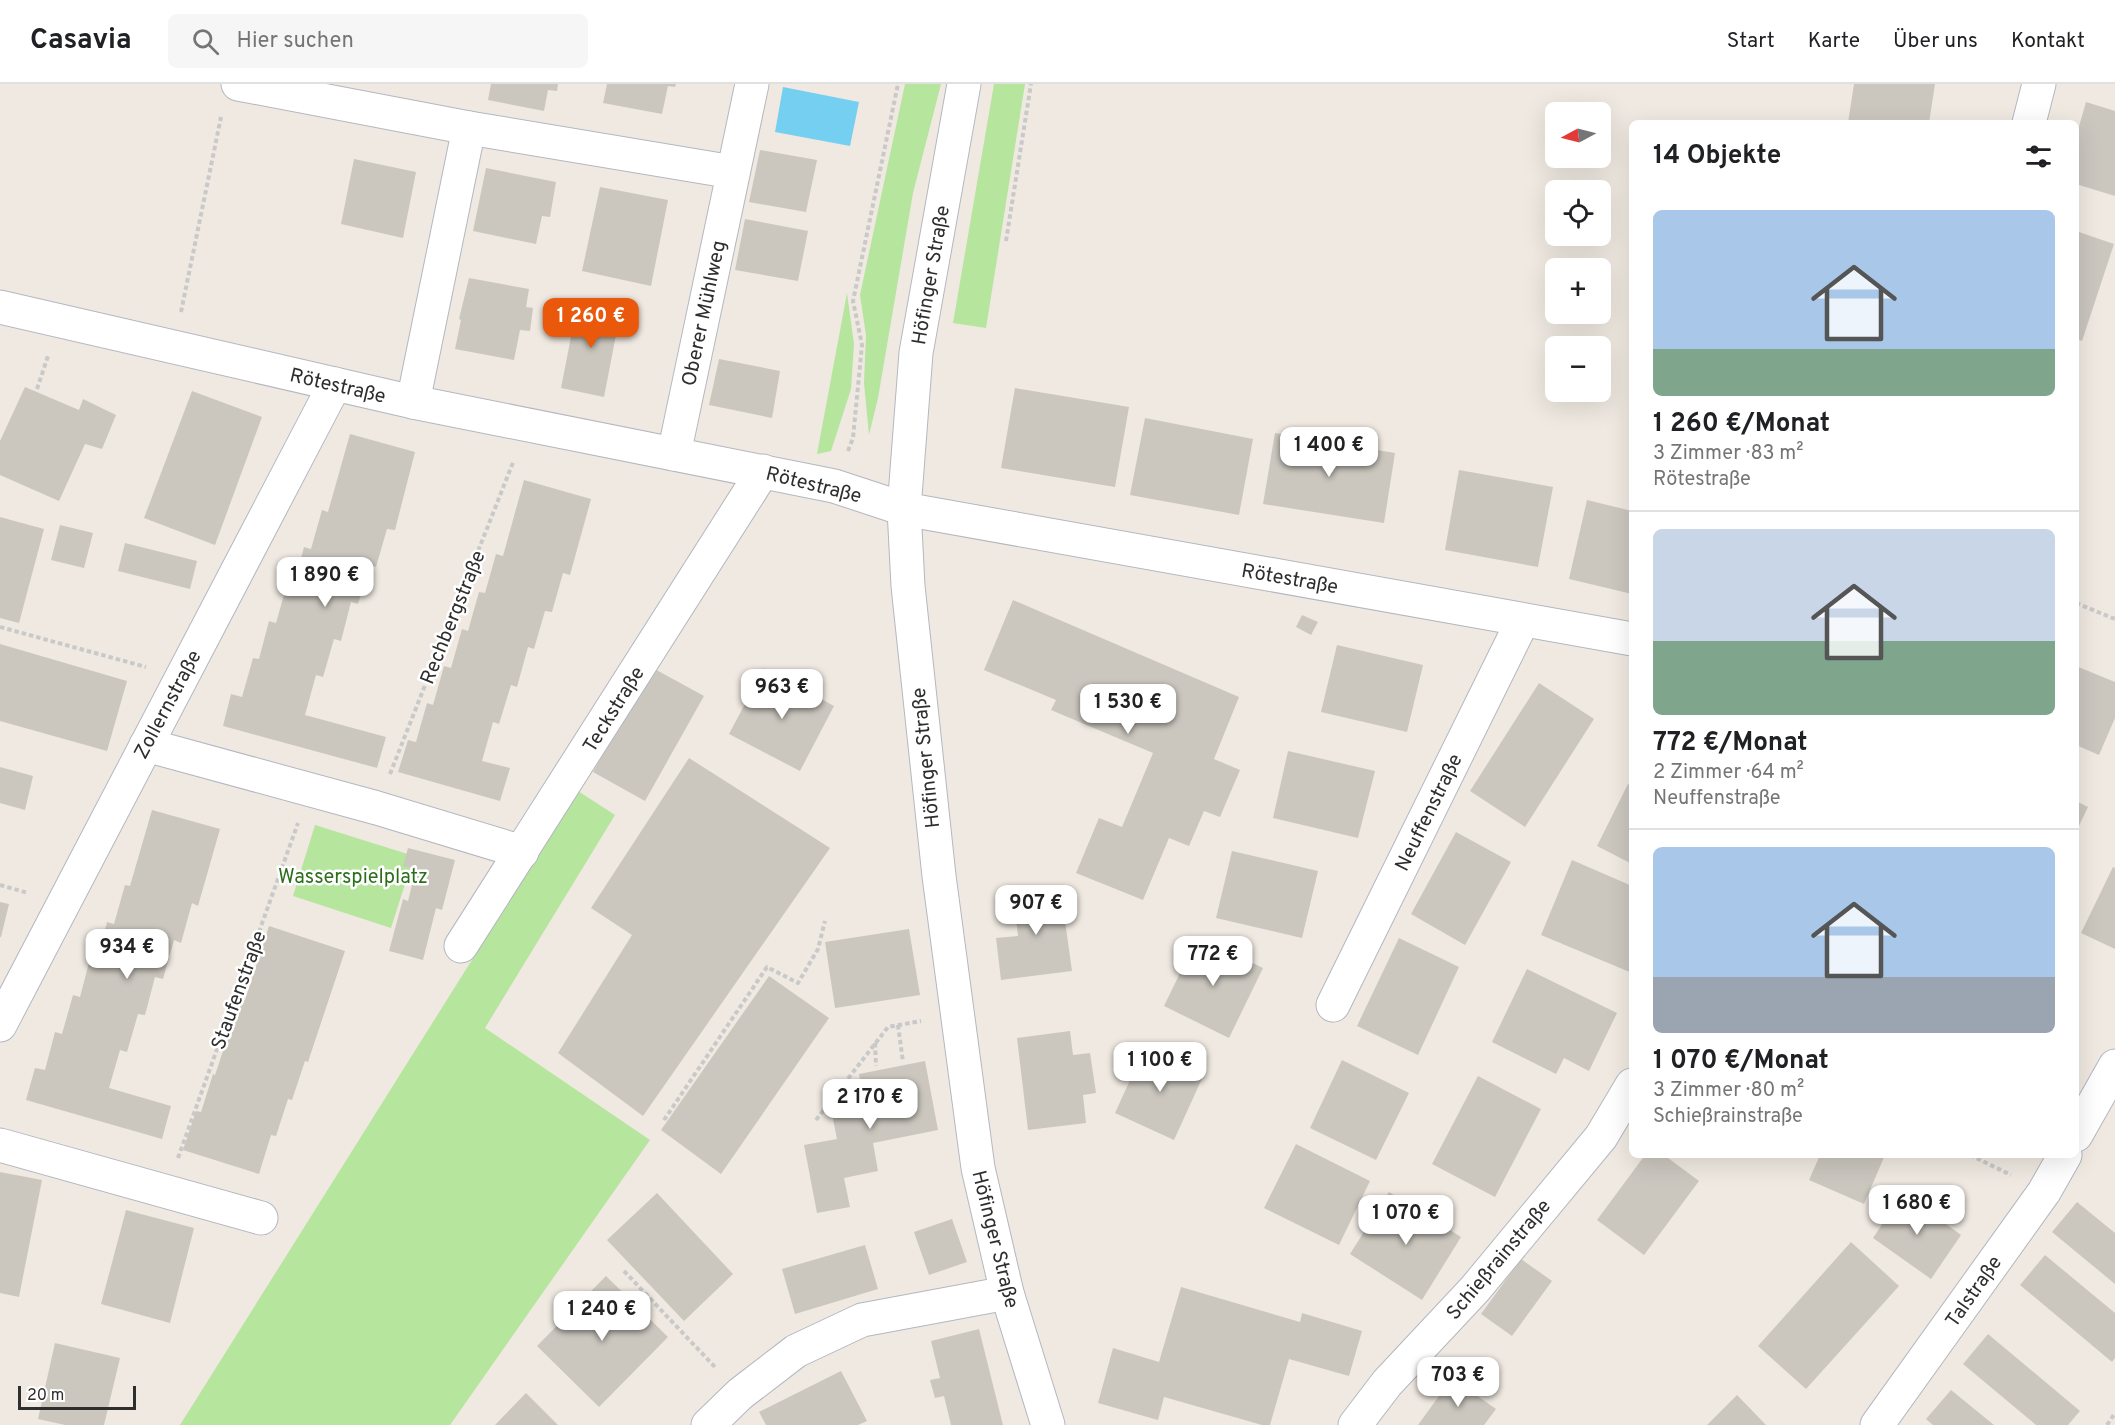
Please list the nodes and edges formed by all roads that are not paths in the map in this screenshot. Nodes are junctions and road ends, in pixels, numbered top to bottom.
1 (752, 84) edge
2 (964, 84) edge
3 (2039, 84) edge
4 (230, 95) edge
5 (2030, 120) edge
6 (469, 128) junction
7 (733, 172) junction
8 (0, 307) edge
9 (335, 384) junction
10 (413, 402) junction
11 (674, 454) junction
12 (764, 471) junction
13 (904, 509) junction
14 (1523, 620) junction
15 (1629, 638) edge
16 (146, 745) junction
17 (522, 852) junction
18 (461, 946) dead end
19 (1333, 1005) dead end
20 (0, 1024) edge
21 (2115, 1066) edge
22 (1629, 1090) edge
23 (2079, 1130) edge
24 (0, 1145) edge
25 (2063, 1158) edge
26 (261, 1218) dead end
27 (1007, 1293) junction
28 (708, 1425) edge
29 (1048, 1425) edge
30 (1355, 1425) edge
31 (1877, 1425) edge

1 - 7 street, Oberer Mühlweg
2 - 13 street, Höfinger Straße
3 - 5 street
4 - 6 street
6 - 7 street
6 - 10 street
7 - 11 street, Oberer Mühlweg
8 - 9 street, Rötestraße
9 - 10 street, Rötestraße
9 - 16 street, Zollernstraße
10 - 11 street, Rötestraße
11 - 12 street, Rötestraße
12 - 13 street, Rötestraße
12 - 17 street, Teckstraße
13 - 14 street, Rötestraße
13 - 27 street, Höfinger Straße
14 - 15 street, Rötestraße
14 - 19 street, Neuffenstraße
16 - 17 street
16 - 20 street, Zollernstraße
17 - 18 street, Teckstraße
21 - 23 street
22 - 30 street, Schießrainstraße
24 - 26 street
25 - 31 street, Talstraße
27 - 28 street
27 - 29 street, Höfinger Straße

